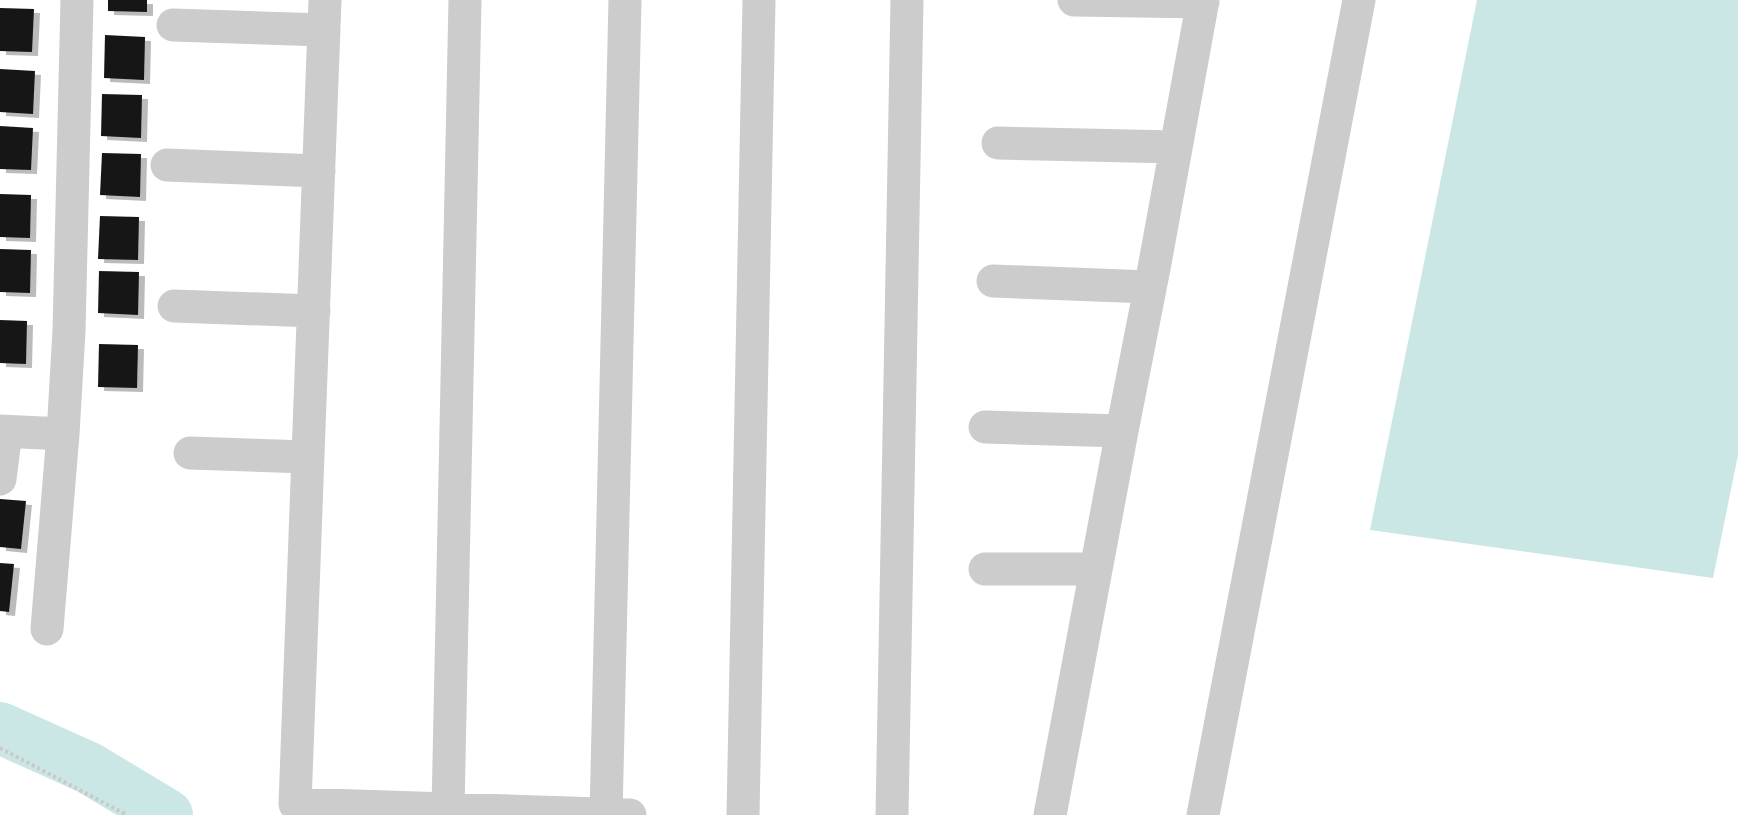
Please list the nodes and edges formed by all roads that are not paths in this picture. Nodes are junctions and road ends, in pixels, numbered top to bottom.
1 (77, 0) edge
2 (465, 0) edge
3 (625, 0) edge
4 (759, 0) edge
5 (907, 0) edge
6 (1074, 0) edge
7 (1359, 0) edge
8 (1203, 1) edge
9 (325, 15) edge
10 (173, 25) dead end
11 (998, 143) dead end
12 (1176, 147) junction
13 (167, 165) dead end
14 (319, 171) junction
15 (993, 282) dead end
16 (1149, 287) junction
17 (174, 306) dead end
18 (314, 311) junction
19 (985, 426) dead end
20 (3, 431) edge
21 (1122, 431) junction
22 (63, 434) junction
23 (190, 453) dead end
24 (308, 457) junction
25 (0, 479) edge
26 (986, 569) dead end
27 (1096, 569) junction
28 (47, 629) dead end
29 (448, 809) junction
30 (614, 815) edge
31 (743, 815) edge
32 (892, 815) edge
33 (1050, 815) edge
34 (1203, 815) edge

1 - 22 street
2 - 29 street
3 - 30 street
4 - 31 street
5 - 32 street
6 - 8 street
7 - 34 street
8 - 12 street
9 - 10 street
9 - 14 street
11 - 12 street
12 - 16 street
13 - 14 street
14 - 18 street
15 - 16 street
16 - 21 street
17 - 18 street
18 - 24 street
19 - 21 street
20 - 22 street
20 - 25 street
21 - 27 street
22 - 28 street
23 - 24 street
24 - 29 street
26 - 27 street
27 - 33 street
29 - 30 street

